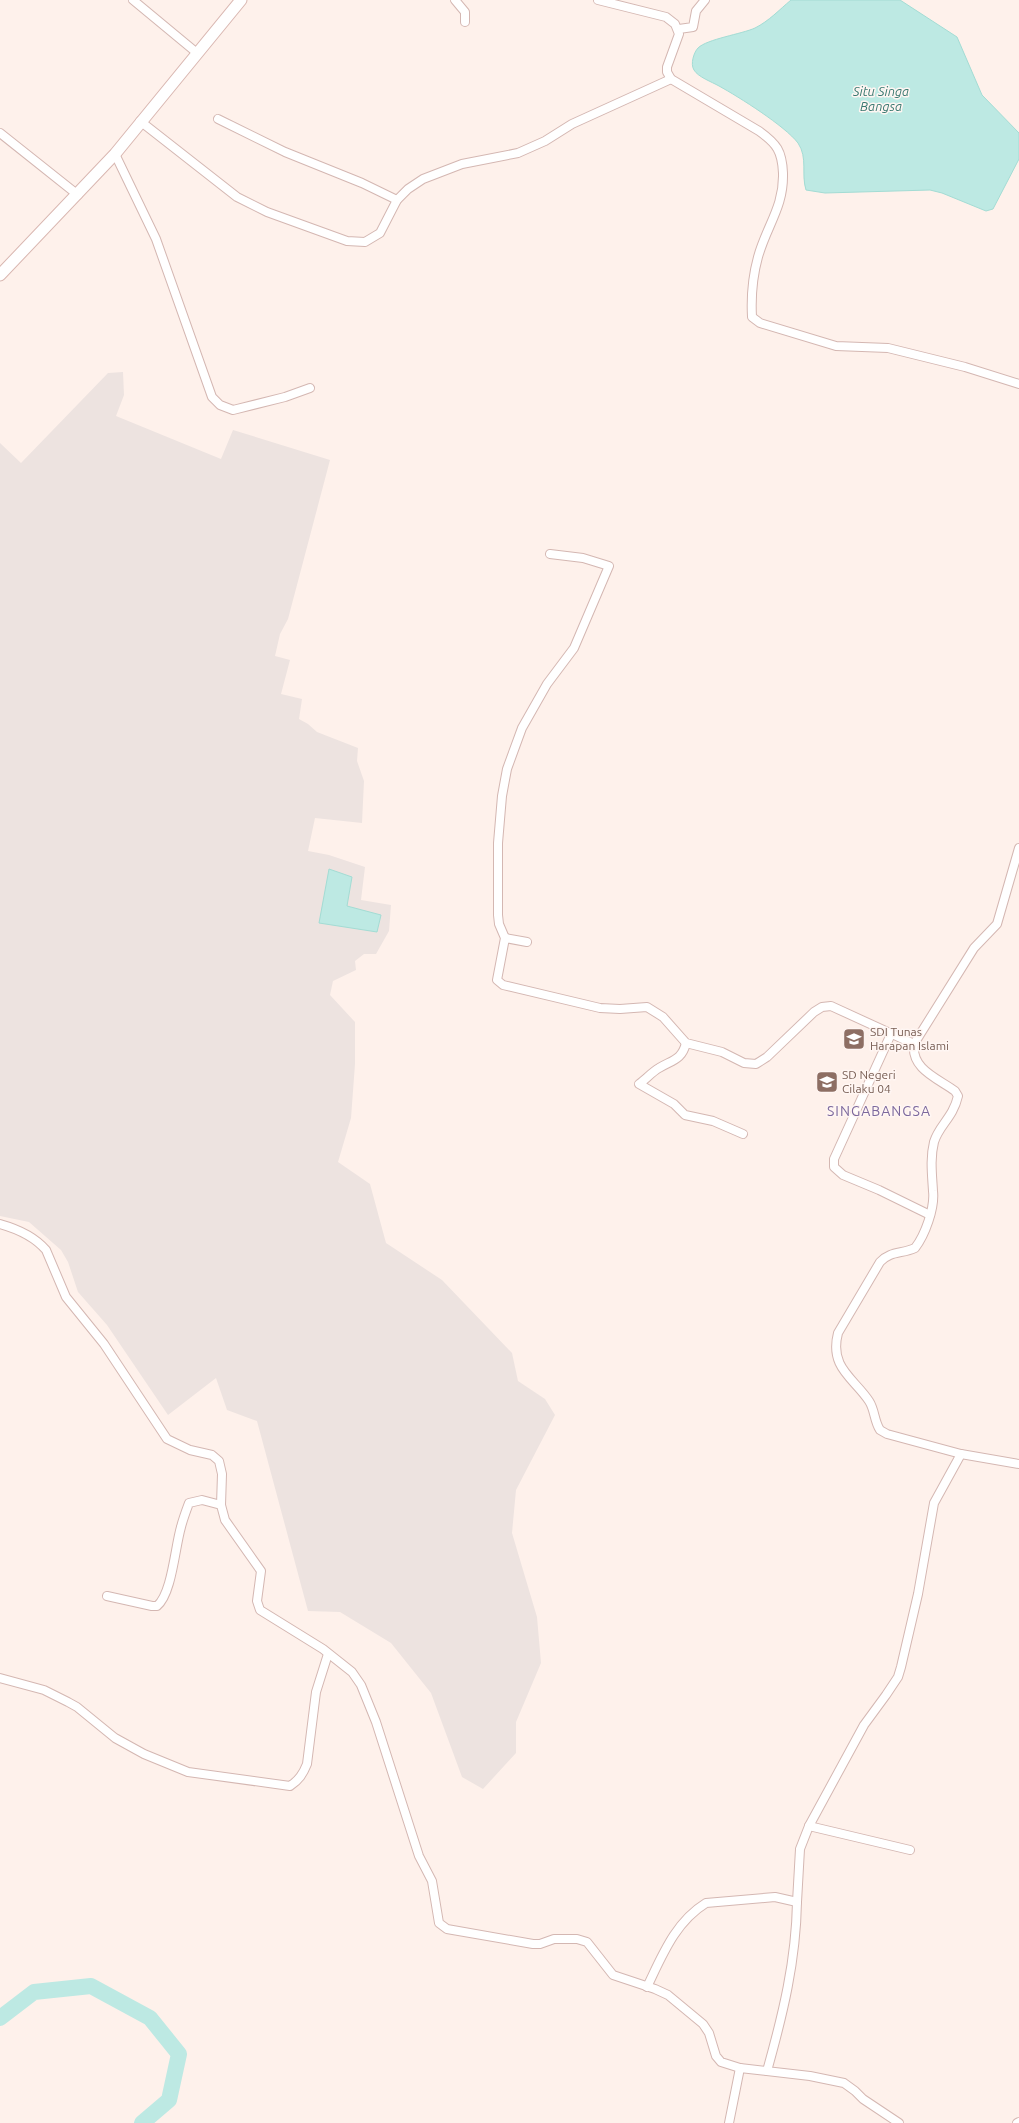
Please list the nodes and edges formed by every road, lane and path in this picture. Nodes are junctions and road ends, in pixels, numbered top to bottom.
1 (133, 0) edge
2 (241, 0) edge
3 (454, 0) edge
4 (598, 0) edge
5 (705, 0) edge
6 (465, 22) dead end
7 (678, 29) junction
8 (197, 53) junction
9 (671, 79) junction
10 (218, 119) dead end
11 (140, 121) junction
12 (0, 133) edge
13 (115, 154) junction
14 (78, 195) junction
15 (397, 200) junction
16 (0, 275) edge
17 (1019, 384) edge
18 (310, 388) dead end
19 (550, 554) dead end
20 (1019, 848) edge
21 (505, 938) junction
22 (527, 942) dead end
23 (891, 1034) junction
24 (686, 1043) junction
25 (914, 1044) junction
26 (743, 1134) dead end
27 (930, 1215) junction
28 (0, 1224) edge
29 (961, 1454) junction
30 (1019, 1464) edge
31 (221, 1505) junction
32 (107, 1596) dead end
33 (328, 1654) junction
34 (0, 1678) edge
35 (809, 1826) junction
36 (910, 1850) dead end
37 (797, 1902) junction
38 (647, 1987) junction
39 (740, 2068) junction
40 (767, 2071) junction
41 (729, 2123) edge
42 (899, 2123) edge

1 - 8 street
2 - 8 street
3 - 6 street
4 - 7 street
5 - 7 street
7 - 9 street
8 - 11 street
9 - 15 street
9 - 17 street
10 - 15 street
11 - 13 street
11 - 15 street
12 - 14 street
13 - 14 street
13 - 18 street
14 - 16 street
19 - 21 street
20 - 25 street
21 - 22 street
21 - 24 street
23 - 24 street
23 - 25 street
23 - 27 street
24 - 26 street
25 - 27 street
27 - 29 street
28 - 31 street
29 - 30 street
29 - 35 street
31 - 32 street
31 - 33 street
33 - 34 street
33 - 38 street
35 - 36 street
35 - 37 street
37 - 38 street
37 - 40 street
38 - 39 street
39 - 40 street
39 - 41 street
40 - 42 street

